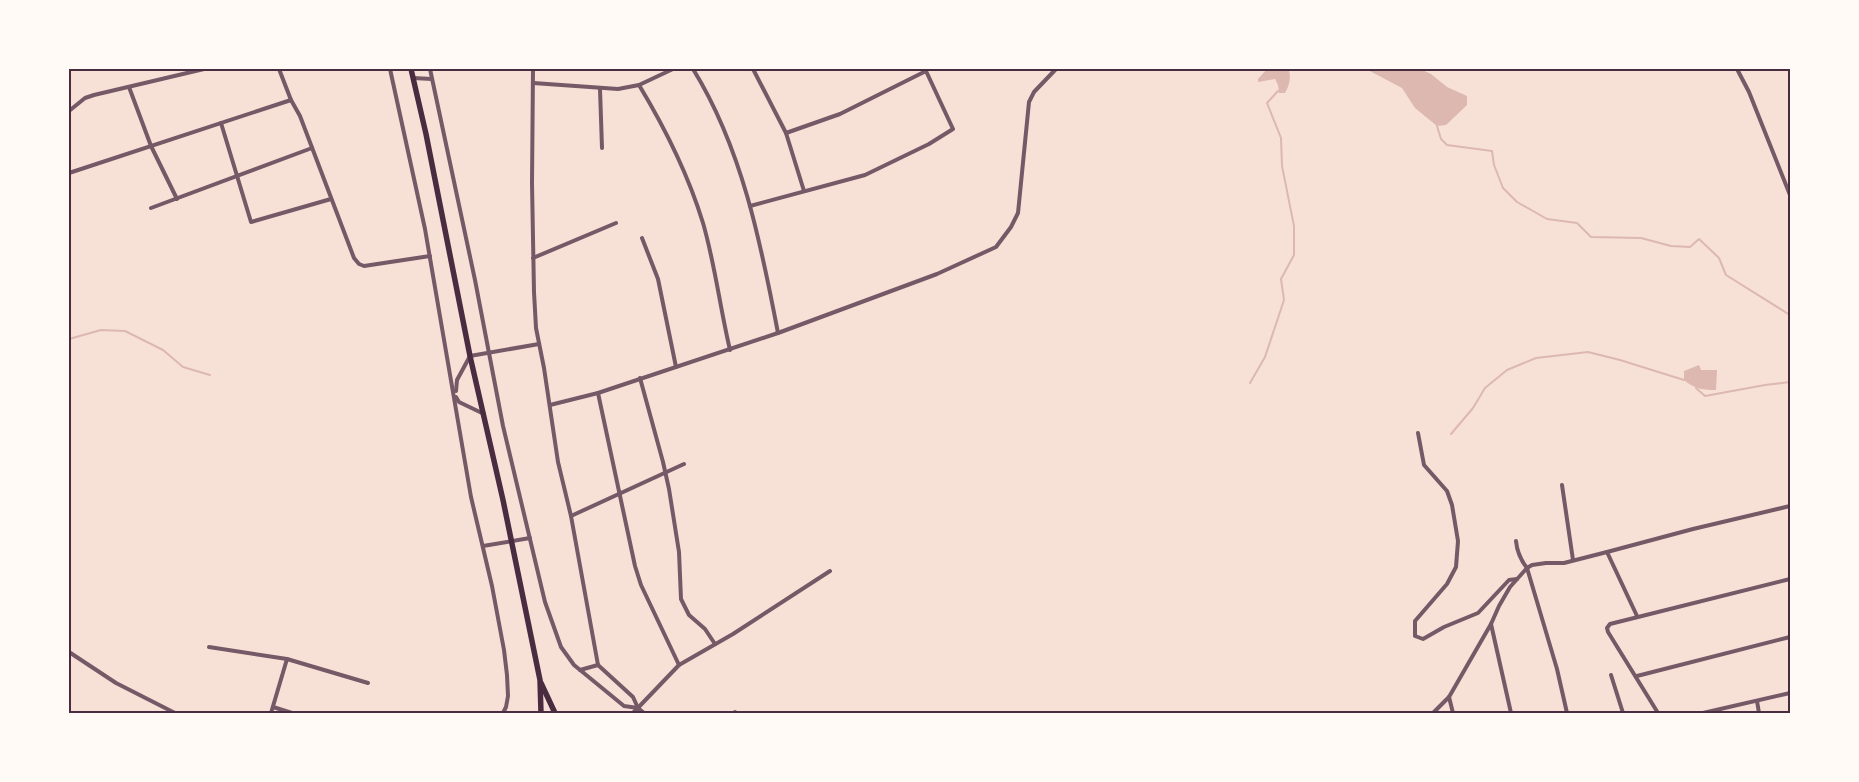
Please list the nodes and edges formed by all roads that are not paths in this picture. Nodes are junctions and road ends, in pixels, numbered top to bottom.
1 (204, 69) edge
2 (279, 69) edge
3 (390, 69) edge
4 (411, 69) edge
5 (430, 69) edge
6 (534, 69) edge
7 (673, 69) edge
8 (693, 69) edge
9 (753, 69) edge
10 (1056, 69) edge
11 (1737, 69) edge
12 (196, 70) edge
13 (413, 78) junction
14 (432, 79) junction
15 (533, 83) junction
16 (639, 84) junction
17 (128, 87) junction
18 (600, 89) junction
19 (291, 100) junction
20 (69, 111) edge
21 (221, 123) junction
22 (786, 133) junction
23 (150, 146) junction
24 (312, 148) junction
25 (602, 148) dead end
26 (69, 173) edge
27 (238, 176) junction
28 (804, 191) junction
29 (1790, 195) edge
30 (177, 198) junction
31 (331, 199) junction
32 (750, 206) junction
33 (151, 208) dead end
34 (616, 223) dead end
35 (642, 238) dead end
36 (430, 256) junction
37 (534, 258) junction
38 (778, 333) junction
39 (539, 344) junction
40 (730, 350) junction
41 (488, 353) junction
42 (470, 356) junction
43 (676, 367) junction
44 (640, 378) junction
45 (598, 393) junction
46 (455, 396) junction
47 (550, 405) junction
48 (484, 414) junction
49 (1418, 433) dead end
50 (684, 464) dead end
51 (665, 472) junction
52 (1562, 484) dead end
53 (620, 493) junction
54 (1790, 506) edge
55 (571, 516) junction
56 (530, 538) junction
57 (511, 541) junction
58 (1516, 541) dead end
59 (482, 546) junction
60 (1606, 552) junction
61 (1573, 560) junction
62 (1528, 568) junction
63 (830, 571) dead end
64 (1518, 579) junction
65 (1790, 579) edge
66 (1637, 616) junction
67 (1491, 624) junction
68 (1790, 637) edge
69 (715, 644) junction
70 (210, 647) dead end
71 (69, 652) edge
72 (287, 659) junction
73 (598, 665) junction
74 (679, 665) junction
75 (580, 670) junction
76 (1611, 675) dead end
77 (1637, 676) junction
78 (540, 680) junction
79 (368, 683) dead end
80 (1790, 693) edge
81 (1449, 697) junction
82 (1757, 701) junction
83 (273, 707) junction
84 (638, 708) junction
85 (175, 713) edge
86 (271, 713) edge
87 (292, 713) edge
88 (503, 713) edge
89 (541, 713) edge
90 (554, 713) edge
91 (633, 713) edge
92 (644, 713) edge
93 (1433, 713) edge
94 (1453, 713) edge
95 (1511, 713) edge
96 (1567, 713) edge
97 (1623, 713) edge
98 (1658, 713) edge
99 (1704, 713) edge
100 (1759, 713) edge

1 - 12 street
2 - 19 street
3 - 36 street
4 - 13 highway
5 - 14 street
6 - 15 street
7 - 16 street
8 - 32 street
9 - 22 street
10 - 38 street
11 - 29 street
12 - 17 street
13 - 14 street
13 - 42 highway
14 - 41 street
15 - 18 street
15 - 37 street
16 - 18 street
16 - 40 street
17 - 20 street
17 - 23 street
18 - 25 street
19 - 21 street
19 - 24 street
21 - 23 street
21 - 27 street
22 - 28 street
22 - 28 street
23 - 26 street
23 - 30 street
24 - 27 street
24 - 31 street
27 - 30 street
27 - 31 street
28 - 32 street
30 - 33 street
31 - 36 street
32 - 38 street
34 - 37 street
35 - 43 street
36 - 46 street
37 - 39 street
38 - 40 street
39 - 41 street
39 - 47 street
40 - 43 street
41 - 42 street
41 - 56 street
42 - 46 street
42 - 48 highway
43 - 44 street
44 - 45 street
44 - 51 street
45 - 47 street
45 - 53 street
46 - 48 street
46 - 59 street
47 - 55 street
48 - 57 highway
49 - 64 street
50 - 51 street
51 - 53 street
51 - 69 street
52 - 61 street
53 - 55 street
53 - 74 street
54 - 60 street
55 - 73 street
56 - 57 street
56 - 75 street
57 - 59 street
57 - 78 highway
58 - 62 street
59 - 88 street
60 - 61 street
60 - 66 street
61 - 62 street
62 - 64 street
62 - 96 street
63 - 69 street
64 - 67 street
65 - 66 street
66 - 77 street
67 - 81 street
67 - 95 street
68 - 77 street
69 - 74 street
70 - 72 street
71 - 85 street
72 - 79 street
72 - 83 street
73 - 75 street
73 - 84 street
74 - 84 street
75 - 84 street
76 - 97 street
77 - 98 street
78 - 89 highway
78 - 90 highway
80 - 82 street
81 - 93 street
81 - 94 street
82 - 99 street
82 - 100 street
83 - 86 street
83 - 87 street
84 - 91 street
84 - 92 street

